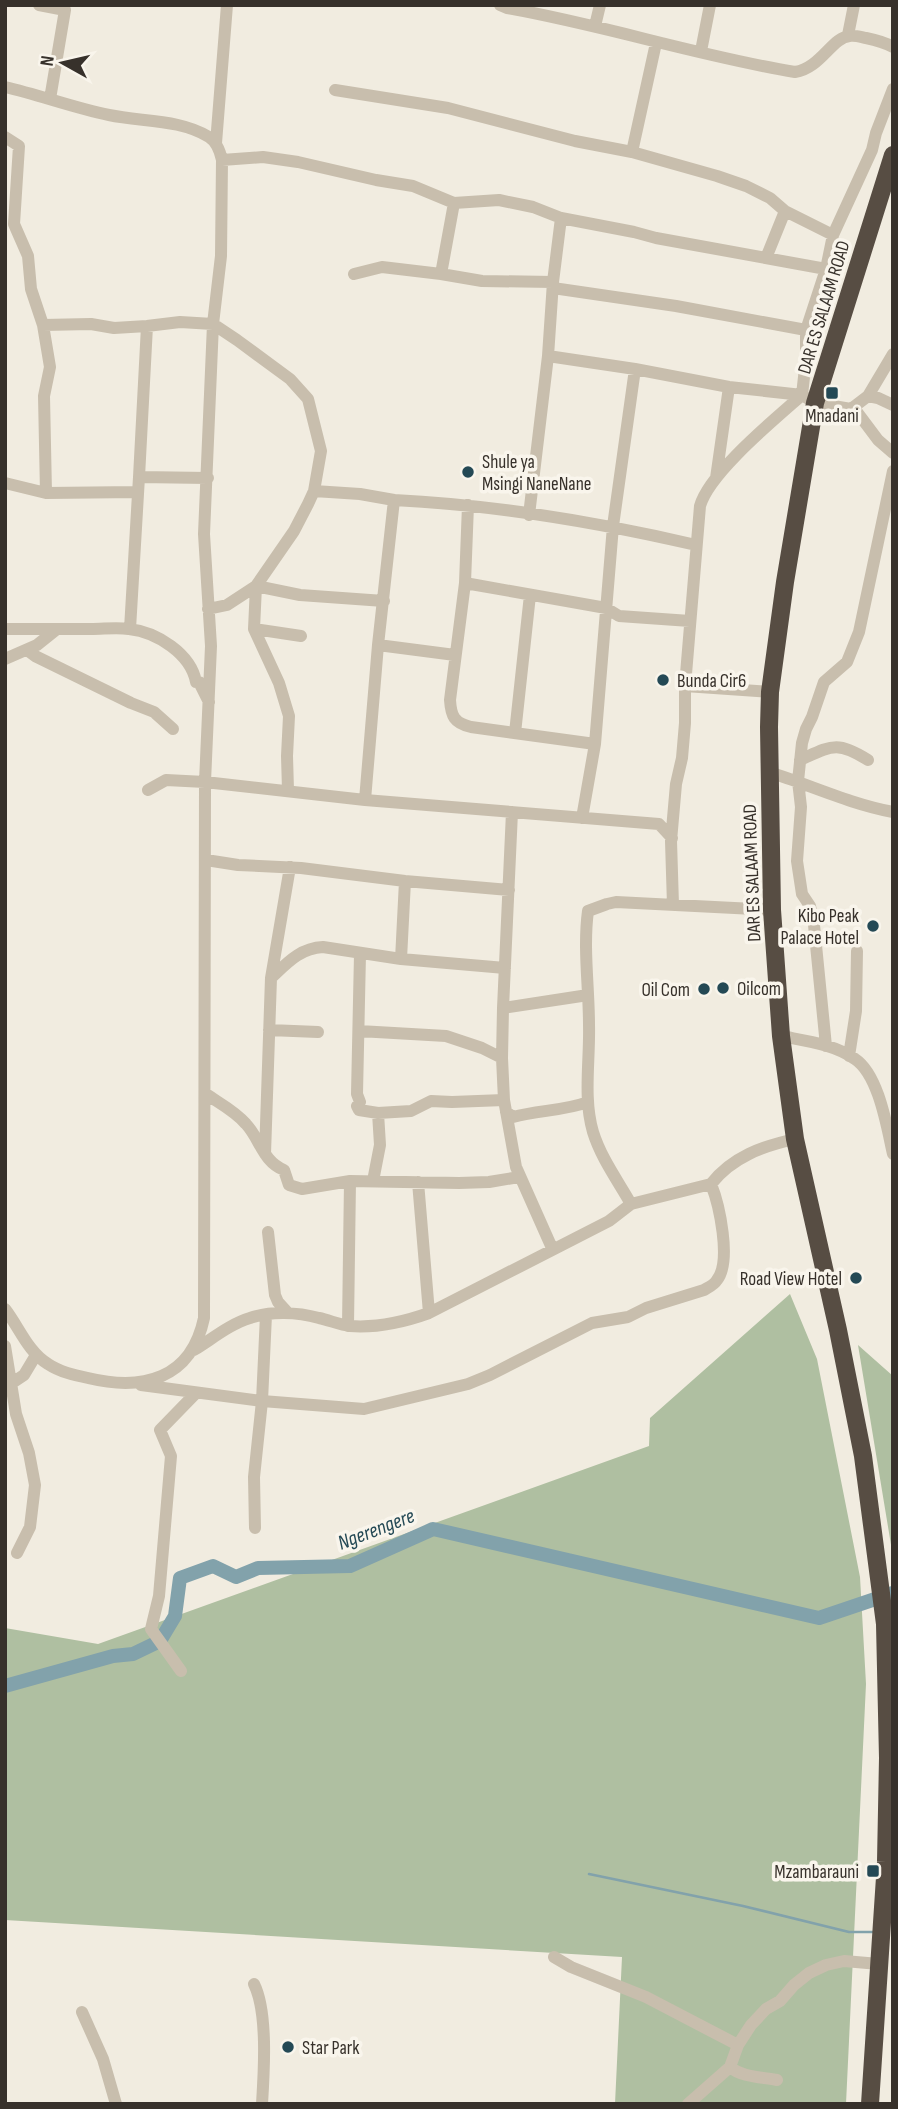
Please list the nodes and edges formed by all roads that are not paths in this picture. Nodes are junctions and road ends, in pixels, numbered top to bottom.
1 (39, 5) edge
2 (227, 5) edge
3 (500, 5) edge
4 (600, 5) edge
5 (710, 5) edge
6 (854, 5) edge
7 (595, 26) junction
8 (848, 35) junction
9 (656, 43) junction
10 (893, 47) edge
11 (701, 51) junction
12 (5, 87) edge
13 (893, 89) edge
14 (335, 90) dead end
15 (50, 99) junction
16 (5, 137) edge
17 (216, 143) junction
18 (632, 152) junction
19 (893, 155) edge
20 (222, 160) junction
21 (454, 203) junction
22 (785, 211) junction
23 (561, 218) junction
24 (834, 235) junction
25 (766, 258) junction
26 (827, 269) junction
27 (354, 274) dead end
28 (441, 274) junction
29 (553, 285) junction
30 (213, 324) junction
31 (43, 325) junction
32 (147, 326) junction
33 (806, 330) junction
34 (893, 354) edge
35 (548, 356) junction
36 (635, 369) junction
37 (729, 387) junction
38 (868, 396) junction
39 (809, 399) junction
40 (893, 405) edge
41 (851, 409) junction
42 (893, 453) edge
43 (893, 471) edge
44 (139, 477) junction
45 (208, 478) junction
46 (716, 478) junction
47 (5, 483) edge
48 (314, 491) junction
49 (138, 492) junction
50 (46, 494) junction
51 (394, 500) junction
52 (468, 505) junction
53 (529, 514) junction
54 (613, 526) junction
55 (696, 545) junction
56 (465, 583) junction
57 (256, 586) junction
58 (530, 595) junction
59 (384, 601) junction
60 (606, 608) junction
61 (208, 609) junction
62 (690, 621) junction
63 (5, 629) edge
64 (57, 629) junction
65 (130, 629) junction
66 (254, 629) junction
67 (301, 636) dead end
68 (378, 645) junction
69 (27, 650) junction
70 (455, 655) junction
71 (5, 659) edge
72 (685, 686) junction
73 (771, 692) junction
74 (209, 704) junction
75 (173, 729) dead end
76 (515, 733) junction
77 (595, 744) junction
78 (800, 760) junction
79 (868, 760) dead end
80 (769, 772) junction
81 (798, 781) junction
82 (205, 782) junction
83 (148, 790) dead end
84 (288, 790) junction
85 (365, 800) junction
86 (893, 811) edge
87 (512, 812) junction
88 (582, 818) junction
89 (672, 838) junction
90 (206, 860) junction
91 (290, 867) junction
92 (405, 881) junction
93 (509, 890) junction
94 (673, 905) junction
95 (772, 910) junction
96 (857, 951) dead end
97 (360, 954) junction
98 (401, 959) junction
99 (505, 968) junction
100 (271, 978) junction
101 (589, 995) junction
102 (503, 1007) junction
103 (269, 1030) junction
104 (318, 1031) dead end
105 (359, 1031) junction
106 (781, 1036) junction
107 (826, 1046) junction
108 (849, 1056) junction
109 (502, 1058) junction
110 (206, 1094) junction
111 (588, 1102) junction
112 (505, 1106) junction
113 (378, 1113) junction
114 (795, 1139) junction
115 (893, 1154) edge
116 (265, 1155) junction
117 (519, 1177) junction
118 (350, 1181) junction
119 (373, 1181) junction
120 (418, 1182) junction
121 (711, 1184) junction
122 (632, 1204) junction
123 (268, 1232) dead end
124 (552, 1248) junction
125 (6, 1313) edge
126 (288, 1313) junction
127 (429, 1313) junction
128 (265, 1315) junction
129 (348, 1326) junction
130 (5, 1346) edge
131 (192, 1351) junction
132 (36, 1355) junction
133 (135, 1384) junction
134 (8, 1386) edge
135 (196, 1392) junction
136 (262, 1401) junction
137 (255, 1528) dead end
138 (17, 1553) dead end
139 (181, 1671) dead end
140 (889, 1862) edge
141 (886, 1913) edge
142 (554, 1957) dead end
143 (879, 1964) junction
144 (254, 1984) dead end
145 (82, 2012) dead end
146 (738, 2045) junction
147 (730, 2067) junction
148 (777, 2080) dead end
149 (116, 2103) edge
150 (262, 2104) edge
151 (688, 2104) edge
152 (870, 2104) edge

1 - 15 street
2 - 17 street
3 - 7 street
4 - 7 street
5 - 11 street
6 - 8 street
7 - 9 street
8 - 10 street
8 - 11 street
9 - 11 street
9 - 18 street
12 - 15 street
13 - 24 street
14 - 18 street
15 - 17 street
16 - 31 street
17 - 20 street
18 - 22 street
19 - 39 highway, DAR ES SALAAM ROAD
20 - 21 street
20 - 30 street
21 - 23 street
21 - 28 street
22 - 24 street
22 - 25 street
23 - 25 street
23 - 29 street
24 - 26 street
25 - 26 street
26 - 33 street
27 - 28 street
28 - 29 street
29 - 33 street
29 - 35 street
30 - 32 street
30 - 45 street
30 - 48 street
31 - 32 street
31 - 50 street
32 - 44 street
33 - 39 street
34 - 38 street
35 - 36 street
35 - 53 street
36 - 37 street
36 - 54 street
37 - 39 street
37 - 46 street
38 - 40 street
38 - 41 street
39 - 41 street
39 - 46 street
39 - 73 highway, DAR ES SALAAM ROAD
41 - 42 street
43 - 78 street
44 - 45 street
44 - 49 street
45 - 61 street
46 - 55 street
47 - 50 street
48 - 51 street
48 - 57 street
49 - 50 street
49 - 65 street
51 - 52 street
51 - 59 street
52 - 53 street
52 - 56 street
53 - 54 street
54 - 55 street
54 - 60 street
55 - 62 street
56 - 58 street
56 - 70 street
57 - 59 street
57 - 61 street
57 - 66 street
58 - 60 street
58 - 76 street
59 - 68 street
60 - 62 street
60 - 77 street
61 - 74 street
62 - 72 street
63 - 64 street
64 - 65 street
64 - 69 street
65 - 74 street
66 - 67 street
66 - 84 street
68 - 70 street
68 - 85 street
69 - 71 street
69 - 75 street
70 - 76 street
72 - 73 street
72 - 89 street
73 - 80 highway, DAR ES SALAAM ROAD
74 - 82 street
76 - 77 street
77 - 88 street
78 - 79 street
78 - 81 street
80 - 81 street
80 - 95 highway, DAR ES SALAAM ROAD
81 - 86 street
81 - 107 street
82 - 83 street
82 - 84 street
82 - 90 street
84 - 85 street
85 - 87 street
87 - 88 street
87 - 93 street
88 - 89 street
89 - 94 street
90 - 91 street
90 - 110 street
91 - 92 street
91 - 100 street
92 - 93 street
92 - 98 street
93 - 99 street
94 - 95 street
94 - 101 street
95 - 106 highway, DAR ES SALAAM ROAD
96 - 108 street
97 - 98 street
97 - 100 street
97 - 105 street
98 - 99 street
99 - 102 street
100 - 103 street
101 - 102 street
101 - 111 street
102 - 109 street
103 - 104 street
103 - 116 street
105 - 109 street
105 - 113 street
106 - 107 street
106 - 114 highway, DAR ES SALAAM ROAD
107 - 108 street
108 - 115 street
109 - 112 street
110 - 116 street
110 - 131 street
111 - 112 street
111 - 122 street
112 - 113 street
112 - 117 street
113 - 119 street
114 - 121 street
114 - 140 highway, DAR ES SALAAM ROAD
116 - 118 street
117 - 120 street
117 - 124 street
118 - 119 street
118 - 129 street
119 - 120 street
120 - 127 street
121 - 122 street
121 - 136 street
122 - 124 street
123 - 126 street
124 - 127 street
125 - 132 street
126 - 128 street
126 - 129 street
127 - 129 street
128 - 131 street
128 - 136 street
130 - 134 street
131 - 133 street
132 - 133 street
132 - 134 street
133 - 135 street
134 - 138 street
135 - 136 street
135 - 139 street
136 - 137 street
140 - 141 highway, DAR ES SALAAM ROAD
141 - 143 highway, DAR ES SALAAM ROAD
142 - 146 street
143 - 146 street
143 - 152 highway, DAR ES SALAAM ROAD
144 - 150 street
145 - 149 street
146 - 147 street
147 - 148 street
147 - 151 street

